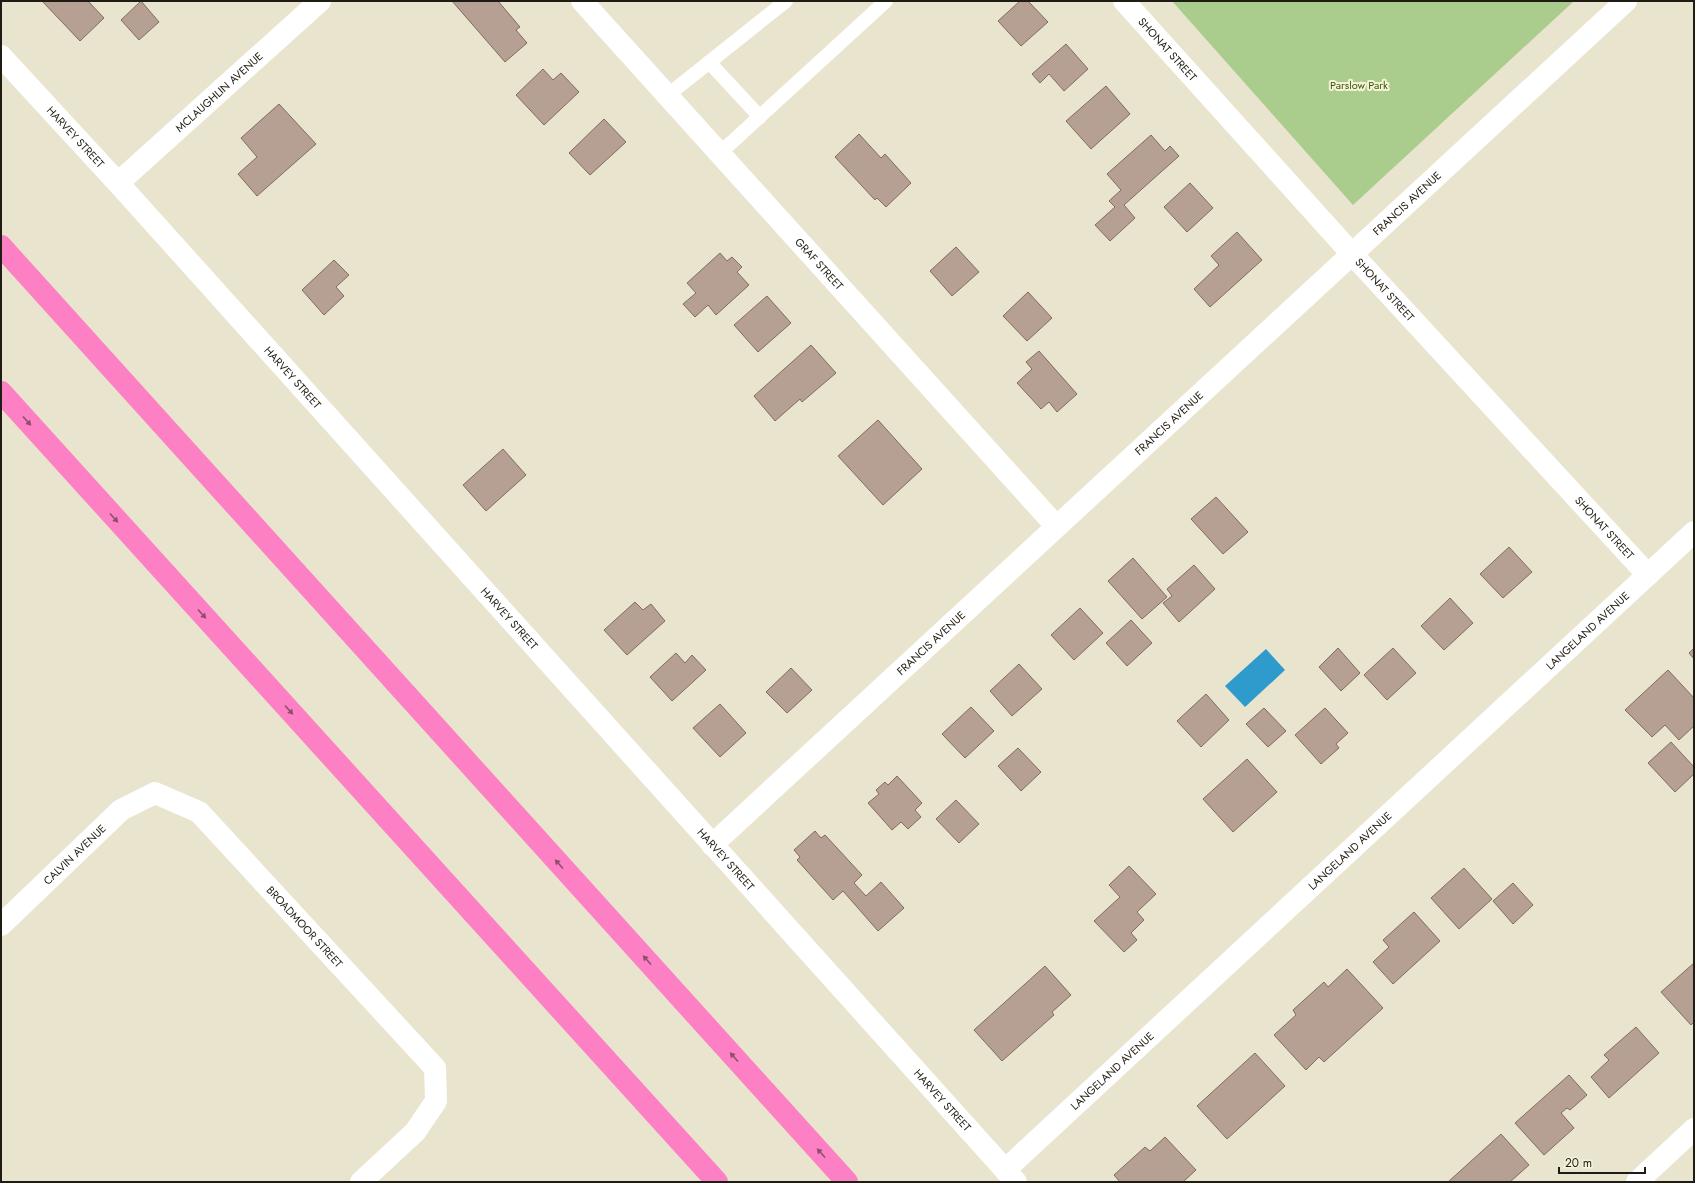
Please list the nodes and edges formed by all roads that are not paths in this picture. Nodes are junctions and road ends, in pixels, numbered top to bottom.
1 (320, 1) edge
2 (582, 1) edge
3 (786, 1) edge
4 (886, 1) edge
5 (1124, 1) edge
6 (1626, 1) edge
7 (1, 56) edge
8 (709, 62) junction
9 (668, 95) junction
10 (760, 116) junction
11 (720, 153) junction
12 (118, 183) junction
13 (1, 246) edge
14 (1353, 254) junction
15 (1, 392) edge
16 (1056, 526) junction
17 (1694, 532) edge
18 (1648, 575) junction
19 (155, 793) joint
20 (712, 845) junction
21 (1, 925) edge
22 (1694, 1129) edge
23 (1011, 1176) edge
24 (361, 1182) edge
25 (717, 1182) edge
26 (847, 1182) edge
27 (1636, 1182) edge

1 - 12 street, MCLAUGHLIN AVENUE
2 - 9 street, GRAF STREET
3 - 8 lane
4 - 10 lane
5 - 14 street, SHONAT STREET
6 - 14 street, FRANCIS AVENUE
7 - 12 street, HARVEY STREET
8 - 9 lane
8 - 10 lane
9 - 11 street, GRAF STREET
10 - 11 lane
11 - 16 street, GRAF STREET
12 - 20 street, HARVEY STREET
26 -> 13 highway
14 - 16 street, FRANCIS AVENUE
14 - 18 street, SHONAT STREET
15 -> 25 highway
16 - 20 street, FRANCIS AVENUE
17 - 18 street, LANGELAND AVENUE
18 - 23 street, LANGELAND AVENUE
19 - 21 street, CALVIN AVENUE
19 - 24 street, BROADMOOR STREET
20 - 23 street, HARVEY STREET
22 - 27 street

